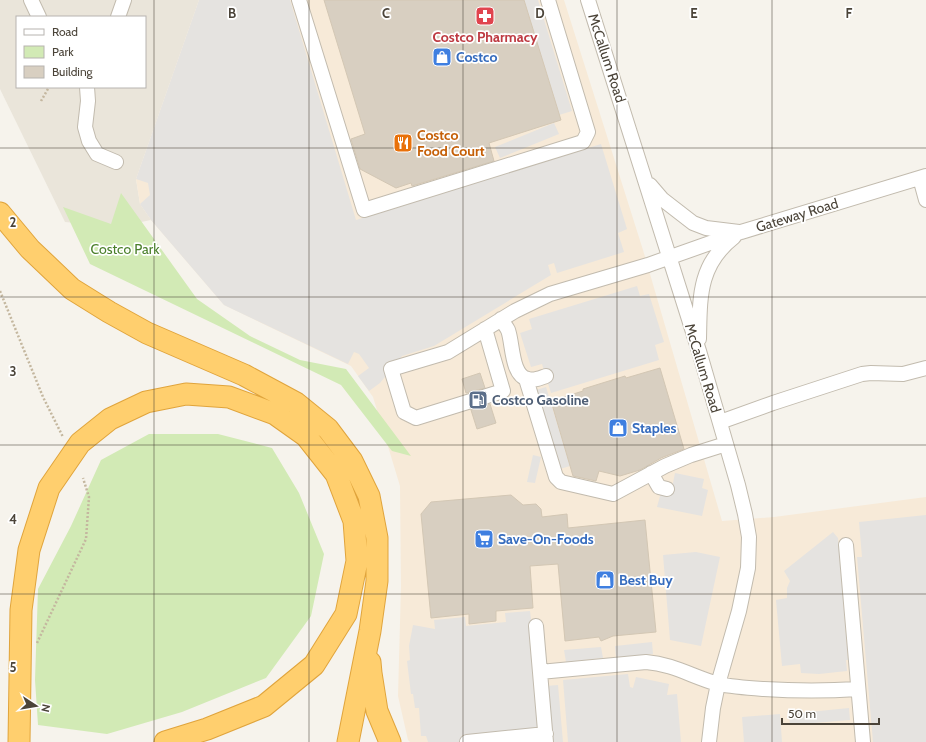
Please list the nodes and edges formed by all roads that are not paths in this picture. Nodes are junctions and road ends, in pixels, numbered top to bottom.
1 (31, 0) edge
2 (124, 0) edge
3 (299, 0) edge
4 (548, 0) edge
5 (588, 0) edge
6 (39, 16) edge
7 (118, 16) edge
8 (87, 88) edge
9 (116, 162) dead end
10 (923, 177) edge
11 (646, 181) junction
12 (926, 200) edge
13 (0, 214) edge
14 (741, 232) junction
15 (670, 258) junction
16 (501, 319) junction
17 (485, 329) junction
18 (699, 351) junction
19 (926, 368) edge
20 (546, 376) dead end
21 (526, 379) junction
22 (720, 422) junction
23 (726, 444) junction
24 (651, 473) junction
25 (667, 489) dead end
26 (846, 545) dead end
27 (536, 626) dead end
28 (370, 631) junction
29 (540, 672) junction
30 (718, 684) junction
31 (858, 689) junction
32 (546, 738) edge
33 (19, 742) edge
34 (165, 742) edge
35 (348, 742) edge
36 (390, 742) edge
37 (467, 742) edge
38 (709, 742) edge
39 (863, 742) edge

1 - 6 street
2 - 7 street
3 - 4 street
5 - 11 street, McCallum Road
8 - 9 street
10 - 12 street
10 - 14 street, Gateway Road
11 - 14 street
11 - 15 street, McCallum Road
13 - 28 highway
14 - 15 street, Gateway Road
14 - 18 street
15 - 16 street, Gateway Road
15 - 18 street, McCallum Road
16 - 17 street, Gateway Road
16 - 21 street
17 - 17 street, Gateway Road
18 - 22 street, McCallum Road
19 - 22 street
20 - 21 street
21 - 24 street
22 - 23 street, McCallum Road
23 - 24 street
23 - 30 street, McCallum Road
24 - 25 street
26 - 31 street
27 - 29 street
28 - 35 highway
28 - 36 highway
29 - 30 street
29 - 32 street
30 - 31 street
30 - 38 street, McCallum Road
31 - 39 street
32 - 37 street
33 - 34 highway

